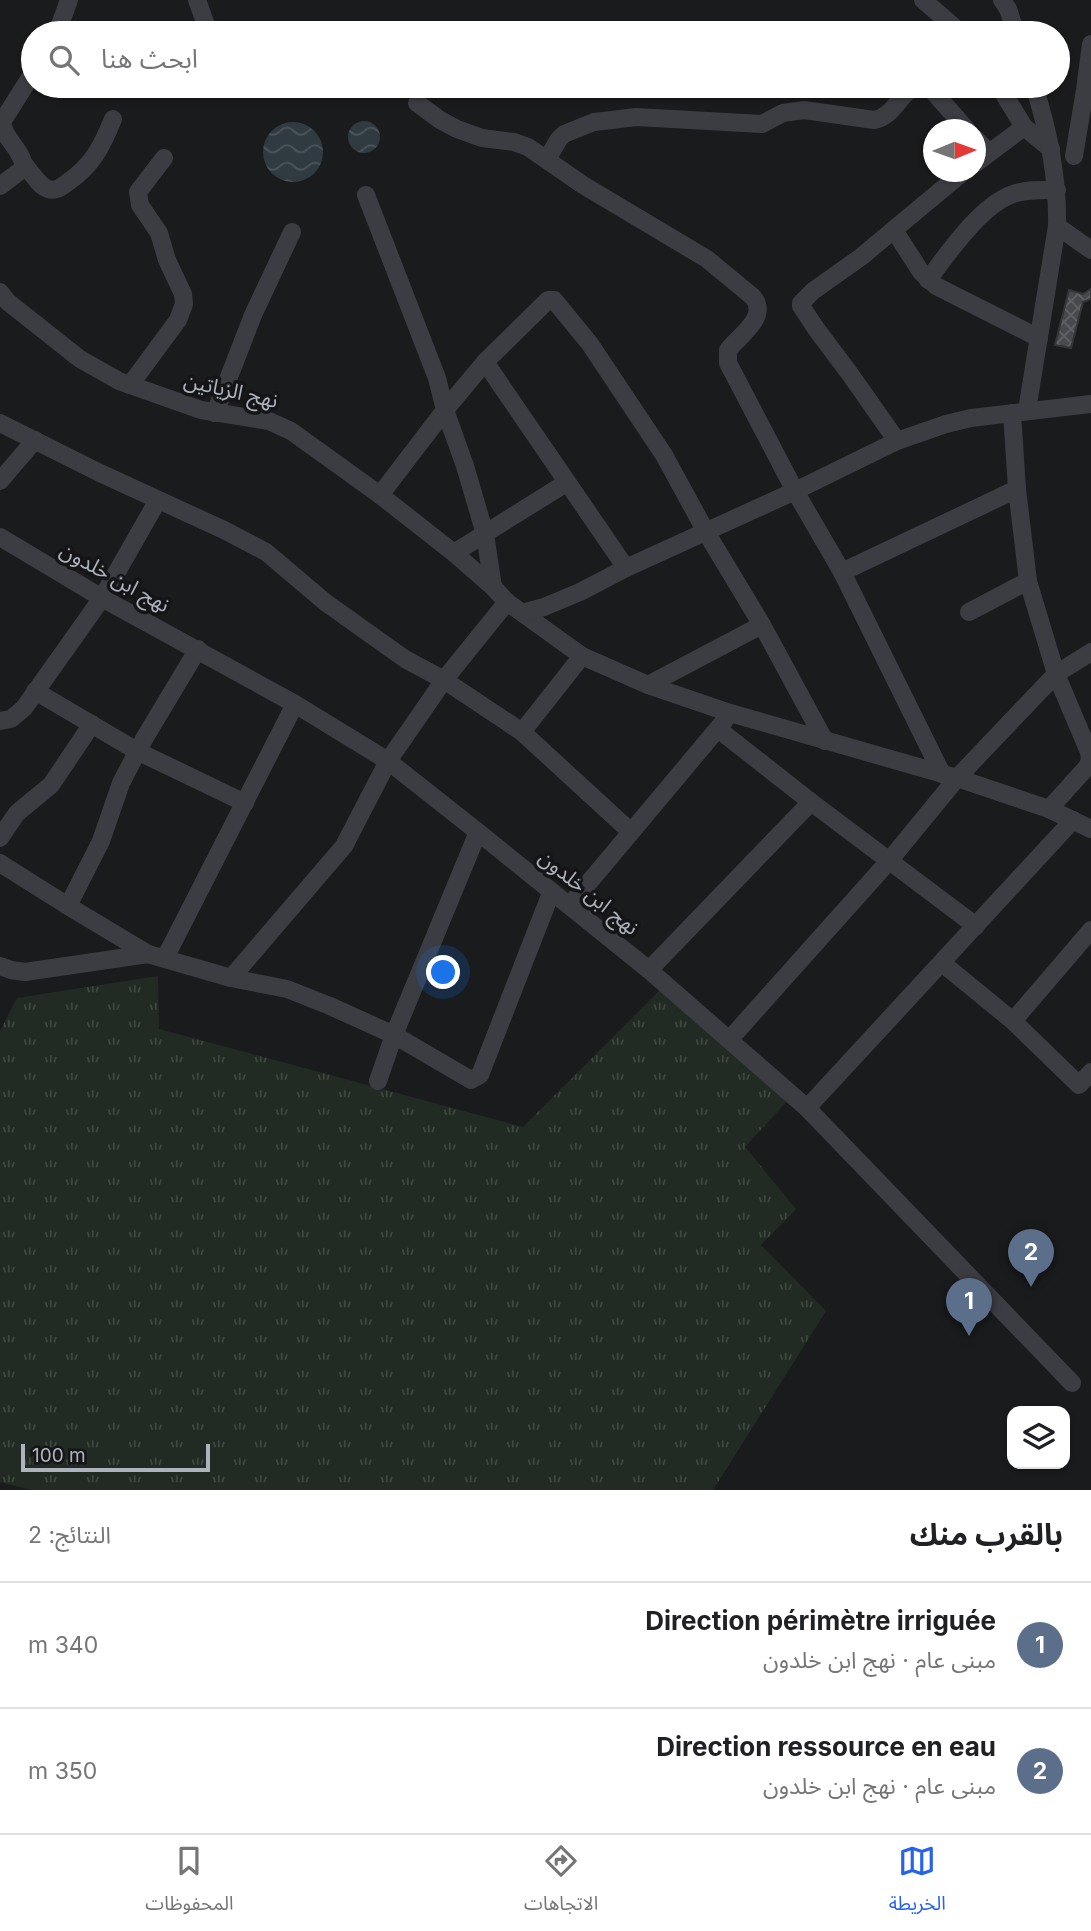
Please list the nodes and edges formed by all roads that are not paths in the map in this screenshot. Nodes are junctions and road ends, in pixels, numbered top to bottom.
1 (69, 0) edge
2 (197, 0) edge
3 (923, 0) edge
4 (1007, 3) edge
5 (61, 21) edge
6 (205, 21) edge
7 (947, 21) edge
8 (1012, 21) edge
9 (1091, 44) edge
10 (21, 92) edge
11 (901, 98) edge
12 (939, 98) edge
13 (1006, 98) edge
14 (1037, 98) edge
15 (417, 103) dead end
16 (113, 119) dead end
17 (957, 119) edge
18 (1024, 127) junction
19 (1082, 153) edge
20 (986, 155) edge
21 (1052, 155) junction
22 (164, 158) dead end
23 (547, 159) junction
24 (25, 165) junction
25 (952, 182) edge
26 (0, 186) edge
27 (1057, 190) junction
28 (366, 195) dead end
29 (1057, 226) junction
30 (894, 230) junction
31 (292, 232) dead end
32 (1091, 250) edge
33 (928, 280) junction
34 (0, 292) edge
35 (1039, 338) junction
36 (485, 362) junction
37 (130, 385) junction
38 (1091, 404) edge
39 (445, 410) junction
40 (1019, 412) junction
41 (215, 413) junction
42 (0, 423) edge
43 (35, 440) junction
44 (897, 441) junction
45 (0, 481) edge
46 (566, 483) junction
47 (1017, 489) junction
48 (795, 491) junction
49 (380, 495) junction
50 (158, 500) junction
51 (706, 532) junction
52 (485, 534) junction
53 (0, 537) edge
54 (454, 553) junction
55 (626, 568) junction
56 (842, 572) junction
57 (1028, 581) junction
58 (494, 587) junction
59 (102, 597) junction
60 (515, 607) junction
61 (968, 612) dead end
62 (762, 625) junction
63 (198, 649) junction
64 (1091, 652) edge
65 (582, 656) junction
66 (1056, 674) junction
67 (444, 680) junction
68 (648, 685) junction
69 (35, 691) junction
70 (296, 704) junction
71 (730, 713) junction
72 (0, 721) edge
73 (92, 724) junction
74 (718, 729) junction
75 (522, 733) junction
76 (825, 741) junction
77 (1088, 743) edge
78 (137, 751) junction
79 (388, 761) junction
80 (950, 776) junction
81 (811, 802) junction
82 (245, 803) junction
83 (1049, 809) junction
84 (1073, 820) junction
85 (1091, 829) edge
86 (478, 832) junction
87 (631, 832) junction
88 (0, 838) edge
89 (889, 861) junction
90 (0, 863) edge
91 (551, 892) junction
92 (570, 905) junction
93 (68, 906) junction
94 (976, 926) junction
95 (1091, 930) edge
96 (157, 956) junction
97 (942, 963) junction
98 (0, 966) edge
99 (649, 970) junction
100 (231, 978) junction
101 (1013, 1021) junction
102 (394, 1035) junction
103 (729, 1040) junction
104 (378, 1081) dead end
105 (1087, 1085) edge
106 (807, 1108) junction
107 (1072, 1383) dead end

1 - 5 street
2 - 6 street
3 - 7 street
4 - 8 street
9 - 19 street
10 - 24 street
11 - 23 street
12 - 17 street
13 - 18 street
14 - 21 street
15 - 23 street
16 - 24 street
18 - 20 street
18 - 21 street
19 - 21 street
21 - 27 street
22 - 37 street
23 - 48 street
24 - 26 street
25 - 30 street
27 - 29 street
27 - 33 street
28 - 39 street
29 - 32 street
29 - 35 street
30 - 33 street
30 - 44 street
31 - 41 street
33 - 35 street
34 - 37 street, نهج الزياتين
35 - 40 street
36 - 39 street
36 - 46 street
36 - 51 street
37 - 41 street, نهج الزياتين
38 - 40 street
39 - 49 street
39 - 52 street
40 - 44 street
40 - 47 street
41 - 49 street, نهج الزياتين
42 - 43 street
43 - 45 street
43 - 50 street
44 - 48 street
46 - 52 street
46 - 55 street
47 - 56 street
47 - 57 street
48 - 51 street
48 - 56 street
49 - 54 street, نهج الزياتين
50 - 59 street
50 - 67 street
51 - 55 street
51 - 62 street
52 - 54 street
52 - 58 street
53 - 59 street, نهج ابن خلدون
54 - 58 street, نهج الزياتين
55 - 60 street
56 - 80 street
57 - 61 street
57 - 66 street
58 - 60 street, نهج الزياتين
59 - 63 street, نهج ابن خلدون
59 - 69 street
60 - 65 street, نهج الزياتين
60 - 67 street
62 - 68 street
62 - 76 street
63 - 70 street, نهج ابن خلدون
63 - 78 street
64 - 66 street
65 - 68 street, نهج الزياتين
65 - 75 street
66 - 77 street
66 - 80 street
67 - 75 street
67 - 79 street
68 - 71 street, نهج الزياتين
69 - 72 street
69 - 73 street
70 - 79 street, نهج ابن خلدون
70 - 82 street
71 - 74 street
71 - 76 street, نهج الزياتين
73 - 78 street
73 - 88 street
74 - 81 street
74 - 87 street
75 - 87 street
76 - 80 street, نهج الزياتين
77 - 83 street
78 - 82 street
78 - 93 street
79 - 86 street, نهج ابن خلدون
79 - 100 street
80 - 83 street, نهج الزياتين
80 - 89 street
81 - 89 street
81 - 99 street
82 - 96 street
83 - 84 street, نهج الزياتين
84 - 85 street, نهج الزياتين
84 - 94 street
86 - 91 street, نهج ابن خلدون
86 - 102 street
87 - 92 street
89 - 94 street
89 - 103 street
90 - 93 street
91 - 92 street, نهج ابن خلدون
91 - 102 street
92 - 99 street, نهج ابن خلدون
93 - 96 street
94 - 97 street
95 - 101 street
96 - 98 street
96 - 100 street
97 - 101 street
97 - 106 street
99 - 103 street, نهج ابن خلدون
100 - 102 street
101 - 105 street
102 - 104 street
103 - 106 street, نهج ابن خلدون
106 - 107 street, نهج ابن خلدون

